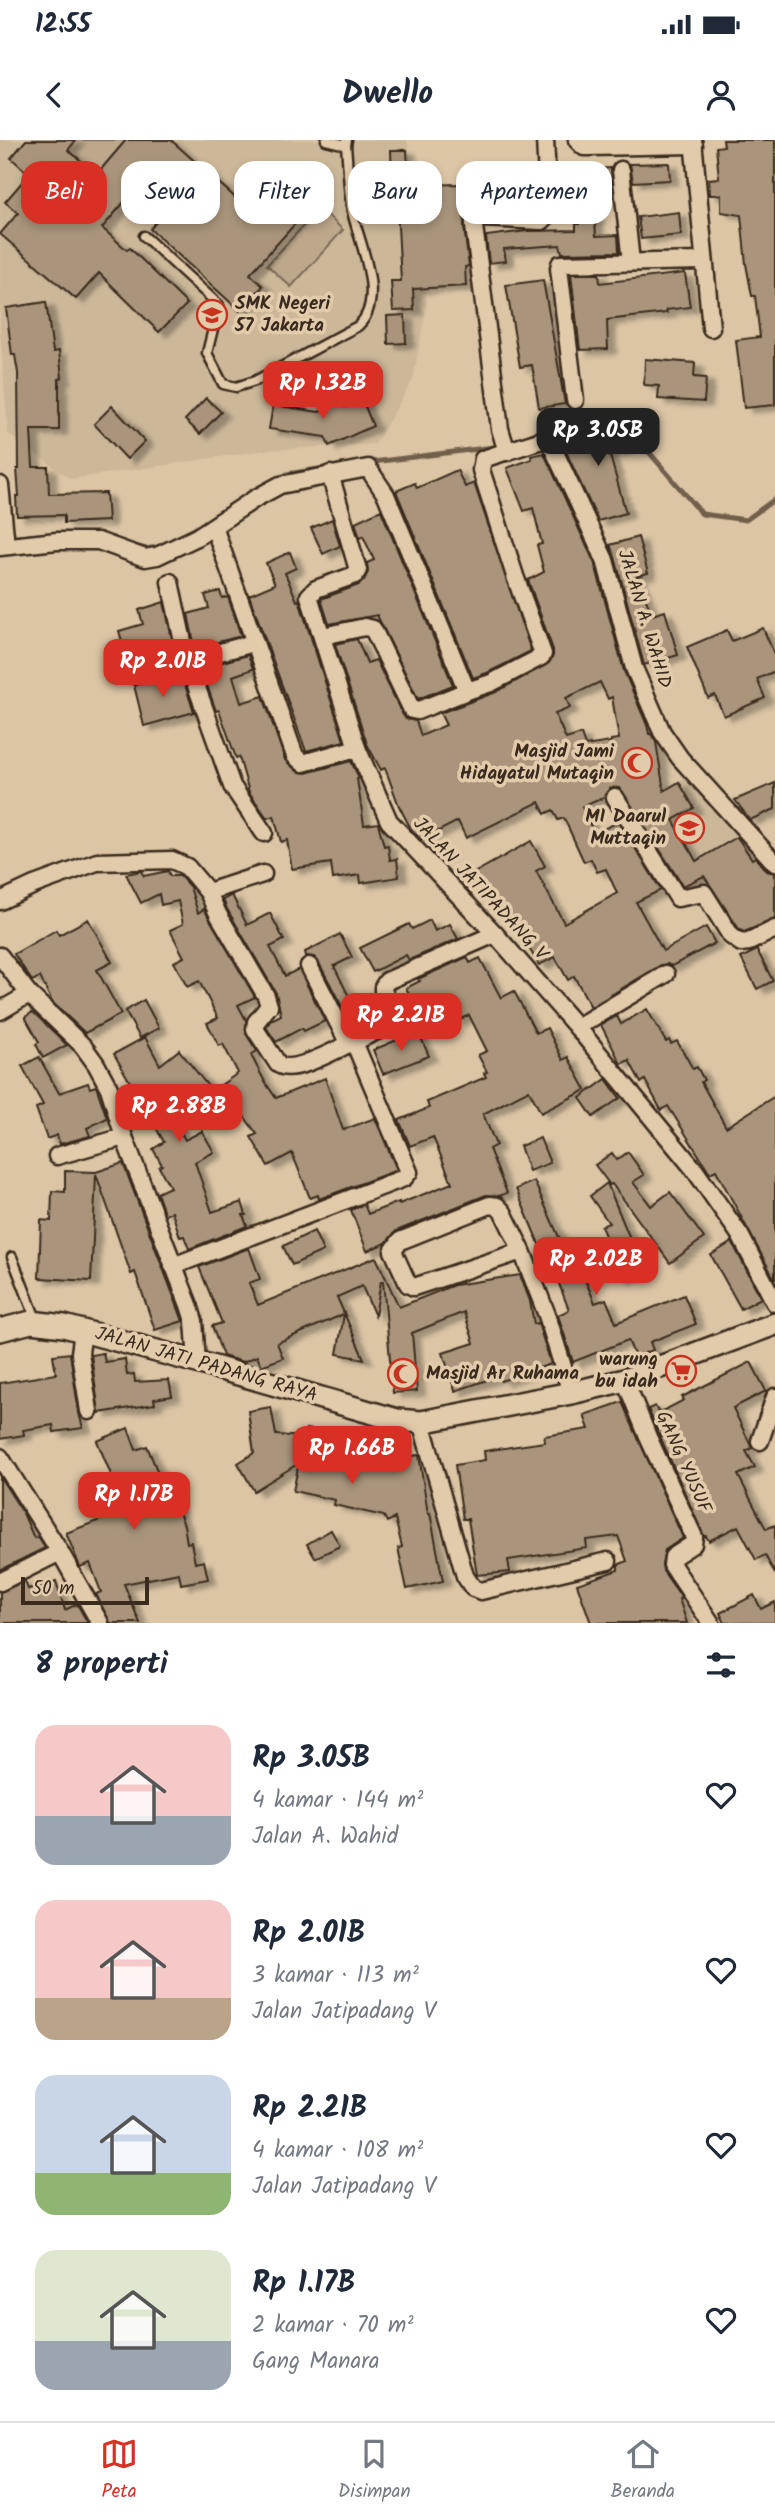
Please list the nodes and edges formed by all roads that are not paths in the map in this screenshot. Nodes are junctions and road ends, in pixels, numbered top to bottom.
1 (326, 140) edge
2 (545, 140) edge
3 (576, 140) edge
4 (346, 142) edge
5 (694, 142) edge
6 (621, 170) dead end
7 (144, 236) dead end
8 (703, 261) junction
9 (631, 262) junction
10 (710, 328) dead end
11 (575, 400) dead end
12 (506, 450) junction
13 (330, 474) junction
14 (0, 485) edge
15 (214, 527) junction
16 (4, 543) edge
17 (170, 582) dead end
18 (323, 636) junction
19 (254, 643) junction
20 (187, 660) junction
21 (135, 675) dead end
22 (467, 691) junction
23 (357, 748) junction
24 (615, 797) dead end
25 (264, 832) dead end
26 (775, 863) edge
27 (263, 874) dead end
28 (208, 892) junction
29 (0, 901) edge
30 (775, 929) edge
31 (495, 934) junction
32 (0, 956) edge
33 (309, 966) dead end
34 (666, 974) dead end
35 (30, 994) junction
36 (0, 1011) edge
37 (577, 1027) junction
38 (351, 1043) junction
39 (124, 1138) junction
40 (57, 1156) dead end
41 (522, 1251) junction
42 (12, 1256) dead end
43 (173, 1266) junction
44 (775, 1303) edge
45 (37, 1322) junction
46 (775, 1324) edge
47 (0, 1329) edge
48 (83, 1331) junction
49 (197, 1362) junction
50 (625, 1380) junction
51 (571, 1393) junction
52 (775, 1397) edge
53 (89, 1411) dead end
54 (421, 1422) junction
55 (760, 1441) dead end
56 (0, 1457) edge
57 (60, 1552) junction
58 (608, 1561) dead end
59 (0, 1582) edge
60 (100, 1623) edge
61 (712, 1623) edge

1 - 4 lane
2 - 12 street
3 - 5 street
4 - 7 lane
5 - 8 street
6 - 9 street
8 - 9 street
8 - 10 street
9 - 11 street
12 - 22 street, JALAN A. WAHID
12 - 26 street, JALAN A. WAHID
13 - 15 street
13 - 18 street, JALAN JATIPADANG V
13 - 22 street
14 - 16 street
15 - 16 street
15 - 19 street
17 - 20 street
18 - 22 street
18 - 23 street, JALAN JATIPADANG V
19 - 20 street
19 - 23 street
20 - 21 street
20 - 25 street
23 - 31 street, JALAN JATIPADANG V
24 - 30 street
27 - 28 street
28 - 29 street
28 - 38 street
31 - 37 street, JALAN JATIPADANG V
31 - 38 street
32 - 35 street
33 - 38 street
34 - 37 street
35 - 36 street
35 - 39 street
37 - 44 street, JALAN JATIPADANG V
38 - 43 street
39 - 40 street
39 - 43 street
41 - 41 street
41 - 51 street
42 - 45 lane
43 - 49 street
45 - 47 street, JALAN JATI PADANG RAYA
45 - 48 street, JALAN JATI PADANG RAYA
46 - 50 street, JALAN JATI PADANG RAYA
48 - 49 street, JALAN JATI PADANG RAYA
48 - 53 street
49 - 54 street, JALAN JATI PADANG RAYA
50 - 51 street, JALAN JATI PADANG RAYA
50 - 61 street, GANG YUSUF
51 - 54 street, JALAN JATI PADANG RAYA
52 - 55 street
54 - 58 street
56 - 57 street
57 - 59 street
57 - 60 street

